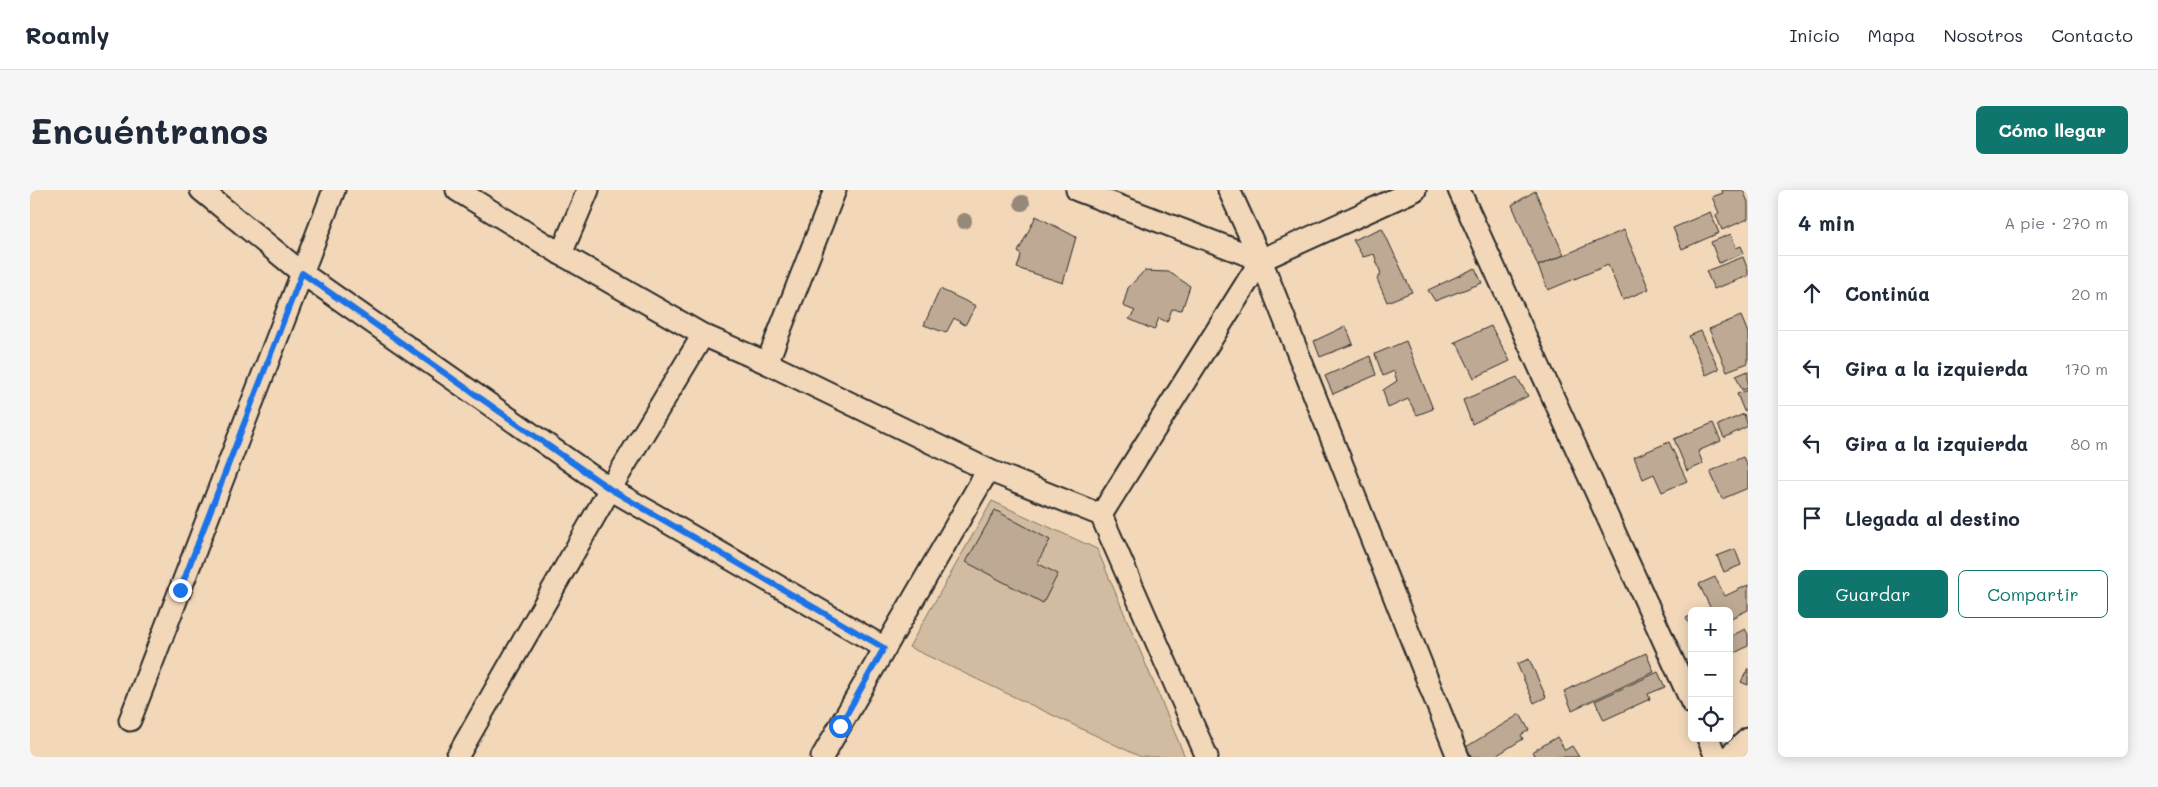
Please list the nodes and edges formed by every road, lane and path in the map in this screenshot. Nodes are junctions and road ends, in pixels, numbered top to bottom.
1 (201, 190) edge
2 (334, 190) edge
3 (456, 190) edge
4 (588, 190) edge
5 (835, 190) edge
6 (1077, 190) edge
7 (1229, 190) edge
8 (1415, 190) edge
9 (1459, 190) edge
10 (561, 254) junction
11 (1261, 260) junction
12 (302, 273) junction
13 (703, 335) junction
14 (767, 364) junction
15 (988, 470) junction
16 (610, 489) junction
17 (1101, 515) junction
18 (884, 648) junction
19 (1689, 697) edge
20 (130, 720) dead end
21 (1748, 738) edge
22 (1710, 742) edge
23 (457, 757) edge
24 (822, 757) edge
25 (1207, 757) edge
26 (1458, 757) edge
27 (1716, 757) edge
28 (1728, 757) edge

1 - 12 street
2 - 12 street
3 - 10 street
4 - 10 street
5 - 14 street
6 - 11 street
7 - 11 street
8 - 11 street
9 - 19 street
10 - 13 street
11 - 17 street
11 - 26 street
12 - 16 street
12 - 20 street
13 - 14 street
13 - 16 street
14 - 15 street
15 - 17 street
15 - 18 street
16 - 18 street
16 - 23 street
17 - 25 street
18 - 24 street
21 - 28 street
22 - 27 street

